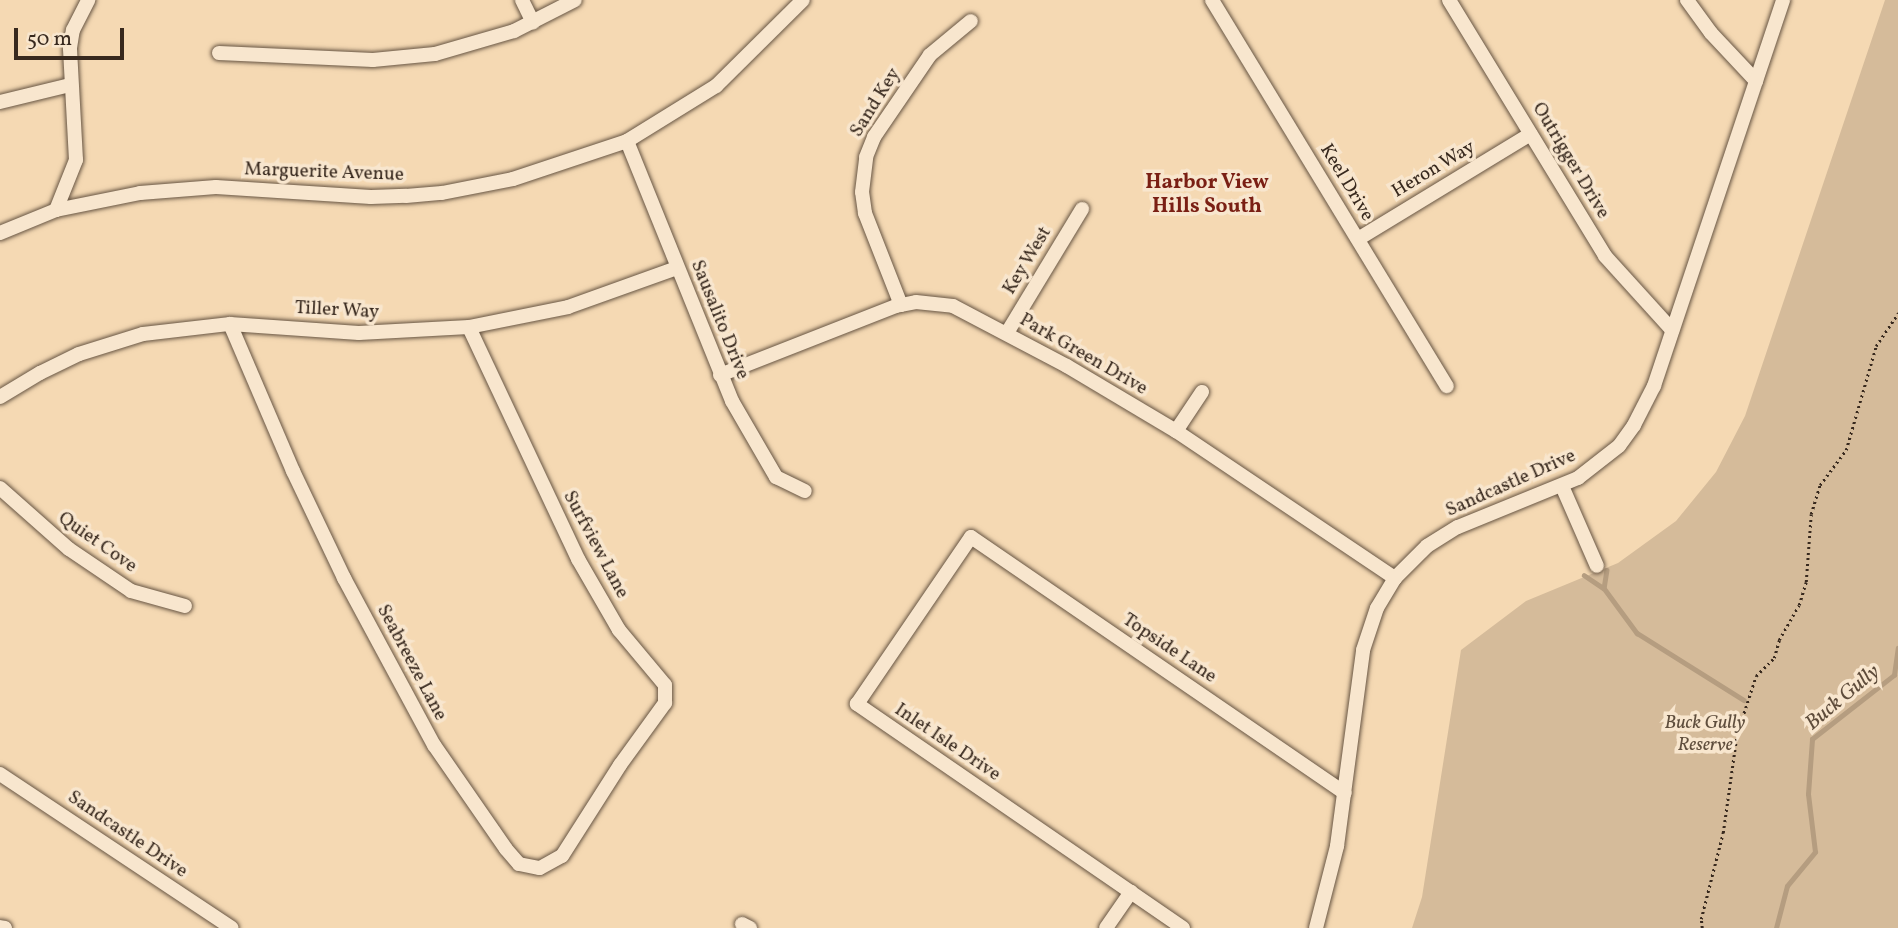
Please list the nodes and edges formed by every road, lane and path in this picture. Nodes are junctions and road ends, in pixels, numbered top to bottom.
1 (88, 0) edge
2 (522, 0) edge
3 (575, 0) edge
4 (803, 0) edge
5 (1212, 0) edge
6 (1449, 0) edge
7 (1687, 0) edge
8 (1783, 0) edge
9 (971, 20) dead end
10 (533, 23) junction
11 (219, 53) dead end
12 (1756, 81) junction
13 (70, 85) junction
14 (0, 102) edge
15 (1531, 134) junction
16 (627, 141) junction
17 (1082, 209) dead end
18 (56, 210) junction
19 (0, 233) edge
20 (1358, 239) junction
21 (677, 268) junction
22 (901, 305) junction
23 (1898, 313) edge
24 (230, 324) junction
25 (469, 327) junction
26 (1672, 330) junction
27 (1007, 333) junction
28 (720, 374) junction
29 (1447, 386) dead end
30 (1202, 392) dead end
31 (0, 397) edge
32 (1176, 431) junction
33 (1562, 486) junction
34 (0, 488) edge
35 (805, 491) dead end
36 (971, 537) joint
37 (1597, 566) dead end
38 (1395, 578) junction
39 (185, 606) dead end
40 (621, 765) joint
41 (0, 774) edge
42 (1345, 793) junction
43 (1131, 892) junction
44 (0, 927) edge
45 (5, 928) edge
46 (232, 928) edge
47 (1107, 928) edge
48 (1183, 928) edge
49 (1316, 928) edge
50 (1702, 928) edge

1 - 13 street
2 - 10 street
3 - 10 street
4 - 16 street, Marguerite Avenue
5 - 20 street, Keel Drive
6 - 15 street, Outrigger Drive
7 - 12 street
8 - 12 street, Sandcastle Drive
9 - 22 street, Sand Key
10 - 11 street
12 - 26 street, Sandcastle Drive
13 - 14 street
13 - 18 street
15 - 20 street, Heron Way
15 - 26 street, Outrigger Drive
16 - 18 street, Marguerite Avenue
16 - 21 street, Sausalito Drive
17 - 27 street, Key West
18 - 19 street, Marguerite Avenue
20 - 29 street, Keel Drive
21 - 25 street, Tiller Way
21 - 28 street, Sausalito Drive
22 - 27 street, Park Green Drive
22 - 28 street, Park Green Drive
23 - 50 path
24 - 25 street, Tiller Way
24 - 31 street, Tiller Way
24 - 40 street, Seabreeze Lane
25 - 40 street, Surfview Lane
26 - 33 street, Sandcastle Drive
27 - 32 street, Park Green Drive
28 - 35 street, Sausalito Drive
30 - 32 street
32 - 38 street, Park Green Drive
33 - 37 street
33 - 38 street, Sandcastle Drive
34 - 39 street, Quiet Cove
36 - 42 street, Topside Lane
36 - 43 street, Inlet Isle Drive
38 - 42 street, Sandcastle Drive
41 - 46 street, Sandcastle Drive
42 - 49 street, Sandcastle Drive
43 - 47 street
43 - 48 street, Inlet Isle Drive
44 - 45 street

